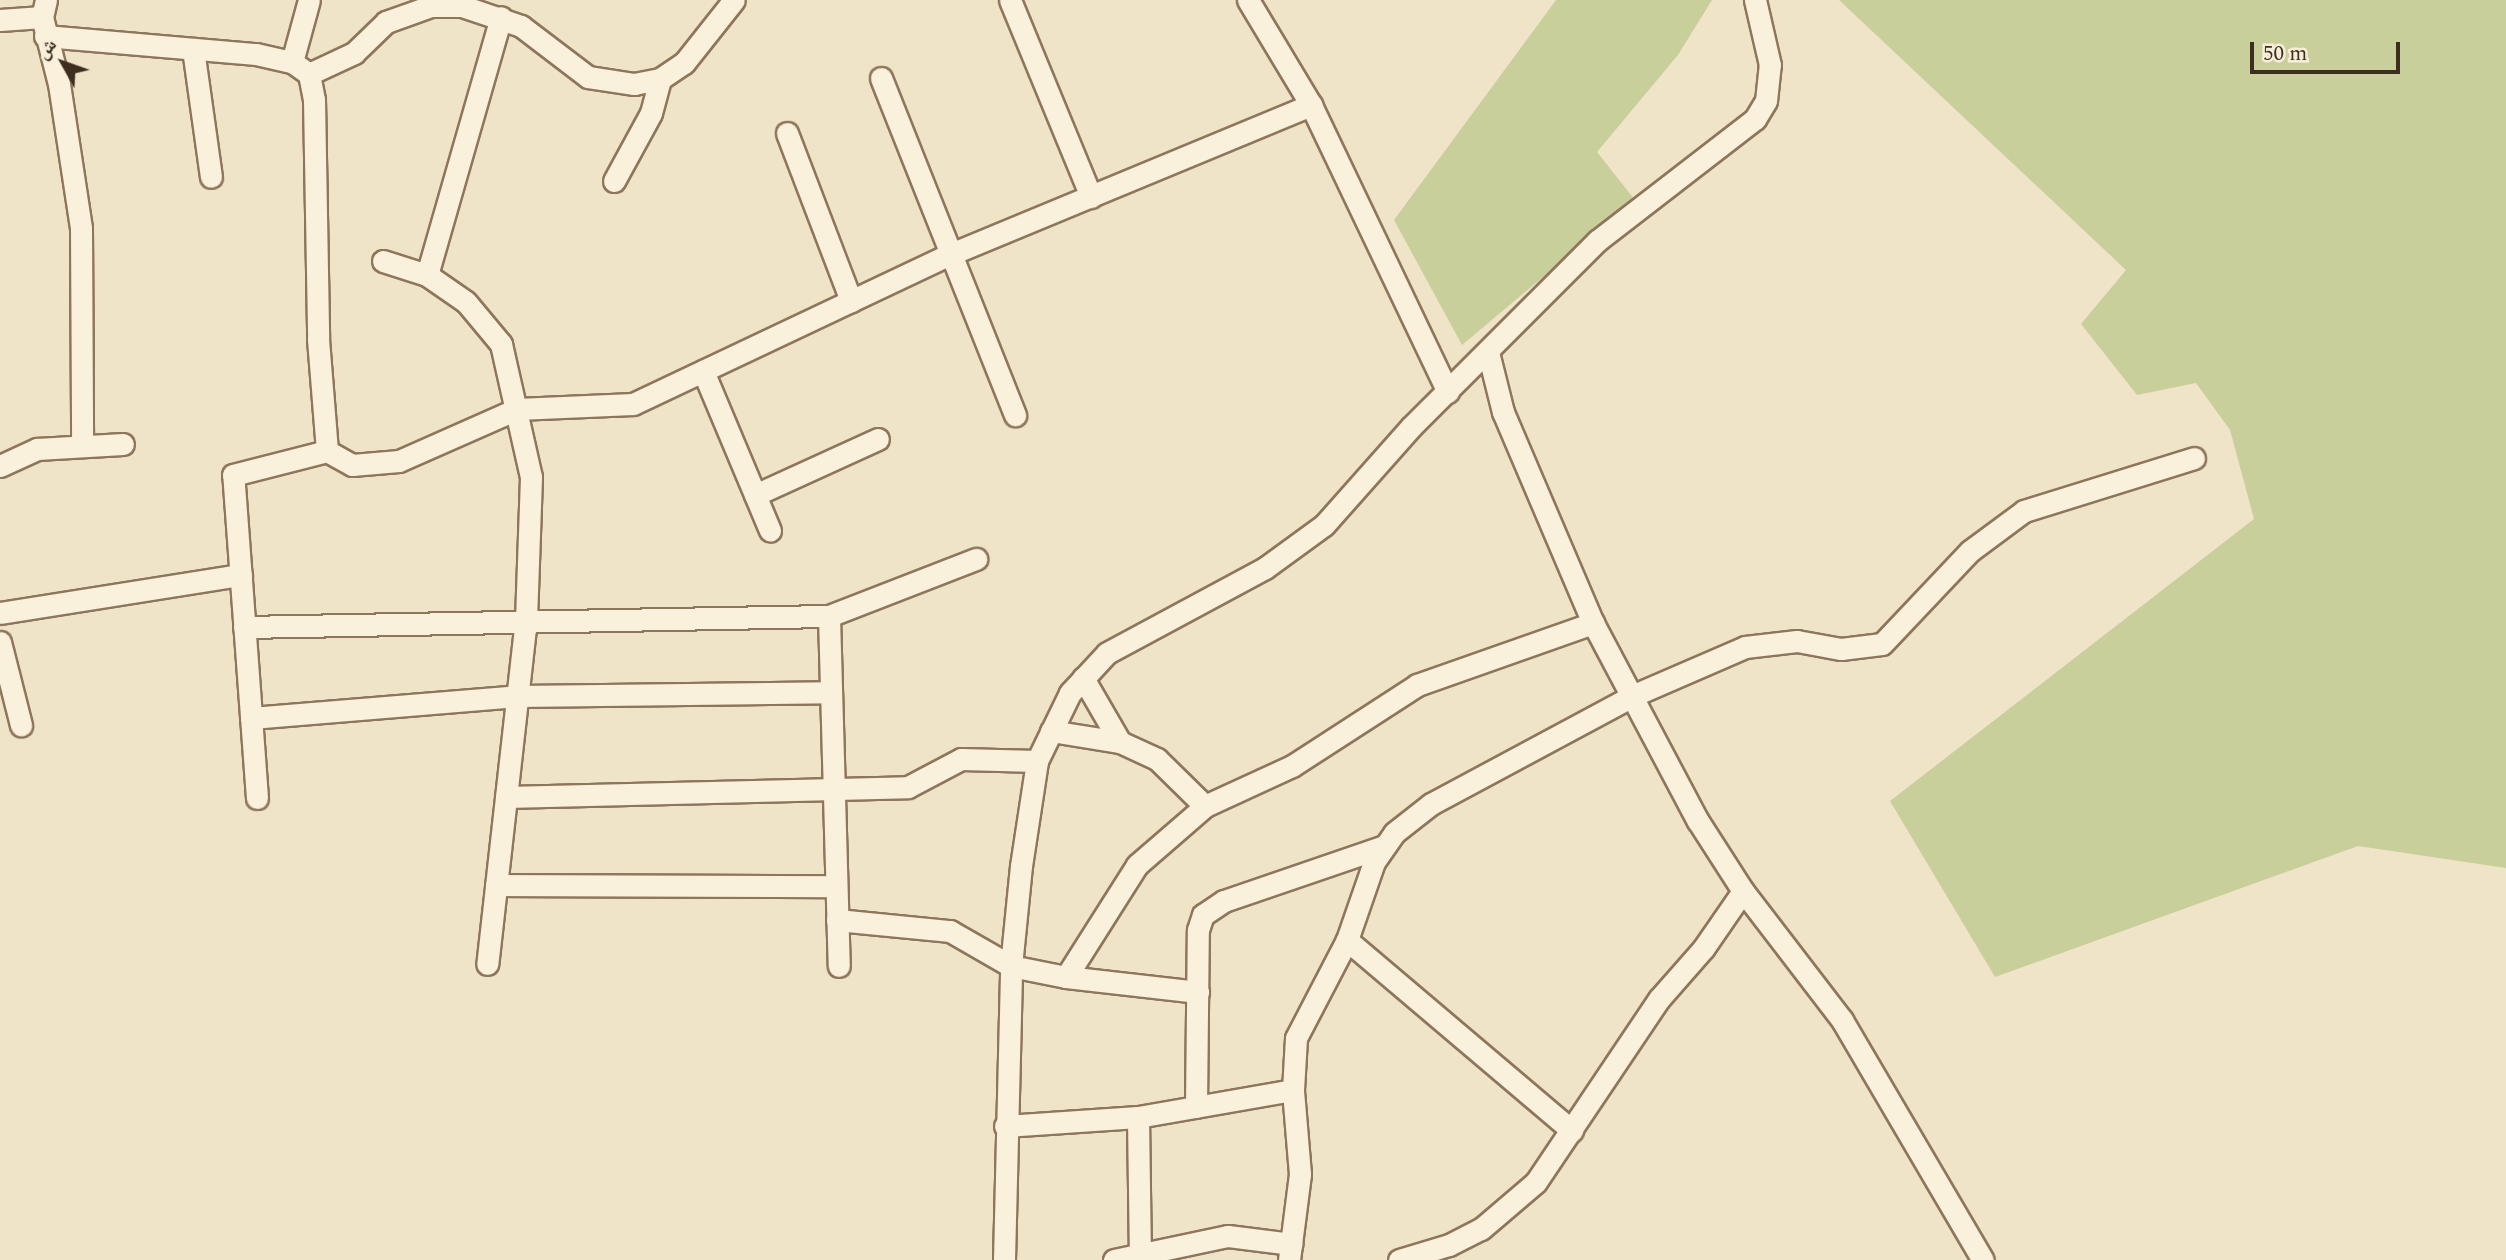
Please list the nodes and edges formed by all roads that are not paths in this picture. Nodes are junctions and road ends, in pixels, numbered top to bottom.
1 (309, 0) edge
2 (734, 0) edge
3 (1010, 0) edge
4 (1248, 0) edge
5 (1755, 0) edge
6 (501, 17) junction
7 (44, 18) edge
8 (0, 20) edge
9 (193, 49) junction
10 (301, 68) junction
11 (881, 78) dead end
12 (660, 79) junction
13 (1311, 105) junction
14 (787, 133) dead end
15 (211, 177) dead end
16 (614, 181) dead end
17 (1091, 197) junction
18 (951, 254) junction
19 (383, 261) dead end
20 (427, 275) junction
21 (851, 302) junction
22 (1488, 352) junction
23 (703, 371) junction
24 (1448, 392) junction
25 (517, 409) junction
26 (1015, 415) dead end
27 (878, 439) dead end
28 (123, 444) dead end
29 (82, 446) junction
30 (327, 451) junction
31 (2194, 458) dead end
32 (0, 467) edge
33 (755, 495) junction
34 (770, 530) dead end
35 (975, 559) dead end
36 (241, 575) junction
37 (0, 613) edge
38 (829, 616) junction
39 (526, 619) junction
40 (1593, 623) junction
41 (244, 627) junction
42 (0, 642) edge
43 (1083, 678) junction
44 (831, 692) junction
45 (517, 696) junction
46 (1632, 696) junction
47 (251, 718) junction
48 (21, 725) dead end
49 (1051, 731) junction
50 (1120, 742) junction
51 (1037, 761) junction
52 (832, 789) junction
53 (506, 797) junction
54 (257, 798) dead end
55 (1205, 806) junction
56 (1382, 847) junction
57 (496, 885) junction
58 (836, 886) junction
59 (1744, 891) junction
60 (837, 920) junction
61 (1347, 940) junction
62 (487, 964) dead end
63 (839, 965) dead end
64 (1011, 966) junction
65 (1066, 977) junction
66 (1198, 992) junction
67 (1293, 1090) junction
68 (1196, 1107) junction
69 (1139, 1117) junction
70 (1005, 1126) junction
71 (1572, 1131) junction
72 (1140, 1252) junction
73 (1290, 1252) edge
74 (1004, 1260) edge
75 (1114, 1260) edge
76 (1399, 1260) edge
77 (1983, 1260) edge

1 - 10 street
2 - 12 street
3 - 17 street
4 - 13 street
5 - 22 street
6 - 10 street
6 - 12 street
6 - 20 street
7 - 8 street
7 - 9 street
7 - 29 street
9 - 10 street
9 - 15 street
10 - 30 street
11 - 18 street
12 - 16 street
13 - 17 street
13 - 24 street
14 - 21 street
17 - 18 street
18 - 21 street
18 - 26 street
19 - 20 street
20 - 25 street
21 - 23 street
22 - 24 street
22 - 40 street
23 - 25 street
23 - 33 street
24 - 43 street
25 - 30 street
25 - 39 street
27 - 33 street
28 - 29 street
29 - 32 street
30 - 36 street
31 - 46 street
33 - 34 street
35 - 38 street
36 - 37 street
36 - 41 street
38 - 39 street
38 - 44 street
39 - 41 street
39 - 45 street
40 - 46 street
40 - 55 street
41 - 47 street
42 - 48 street
43 - 49 street
43 - 50 street
44 - 45 street
44 - 52 street
45 - 47 street
45 - 53 street
46 - 56 street
46 - 59 street
47 - 54 street
49 - 50 street
49 - 51 street
50 - 55 street
51 - 52 street
51 - 64 street
52 - 53 street
52 - 58 street
53 - 57 street
55 - 65 street
56 - 61 street
56 - 66 street
57 - 58 street
57 - 62 street
58 - 60 street
59 - 71 street
59 - 77 street
60 - 63 street
60 - 64 street
61 - 67 street
61 - 71 street
64 - 65 street
64 - 70 street
65 - 66 street
66 - 68 street
67 - 68 street
67 - 73 street
68 - 69 street
69 - 70 street
69 - 72 street
70 - 74 street
71 - 76 street
72 - 73 street
72 - 75 street

